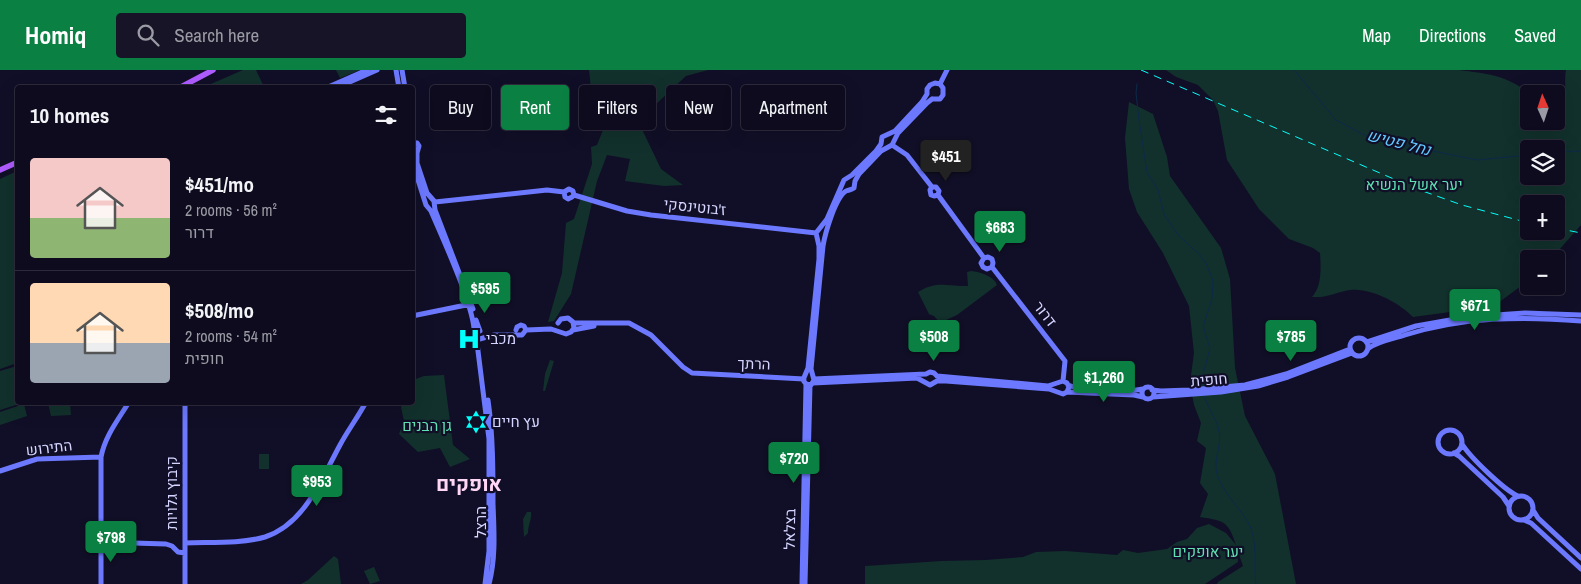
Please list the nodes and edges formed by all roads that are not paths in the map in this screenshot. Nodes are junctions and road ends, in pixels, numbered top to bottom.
1 (206, 70) edge
2 (213, 70) edge
3 (366, 70) edge
4 (377, 70) edge
5 (396, 70) edge
6 (402, 70) edge
7 (947, 70) edge
8 (940, 84) junction
9 (179, 85) edge
10 (185, 85) edge
11 (333, 85) edge
12 (343, 85) edge
13 (398, 85) edge
14 (404, 85) edge
15 (928, 94) junction
16 (932, 99) junction
17 (888, 135) junction
18 (893, 143) junction
19 (883, 146) junction
20 (415, 156) edge
21 (15, 163) edge
22 (415, 168) edge
23 (0, 170) edge
24 (849, 178) junction
25 (855, 181) junction
26 (842, 186) junction
27 (848, 190) junction
28 (431, 203) junction
29 (821, 228) junction
30 (826, 234) junction
31 (817, 235) junction
32 (984, 258) junction
33 (992, 267) junction
34 (470, 304) junction
35 (415, 315) edge
36 (1581, 315) edge
37 (1581, 320) edge
38 (558, 323) junction
39 (574, 323) junction
40 (637, 326) junction
41 (533, 329) junction
42 (573, 330) junction
43 (560, 331) junction
44 (480, 336) junction
45 (1367, 342) junction
46 (1369, 348) junction
47 (1351, 351) junction
48 (926, 374) junction
49 (937, 378) junction
50 (809, 380) junction
51 (925, 381) junction
52 (1066, 383) junction
53 (1056, 384) junction
54 (1144, 389) junction
55 (1152, 390) junction
56 (1057, 391) junction
57 (1066, 392) junction
58 (1190, 392) junction
59 (1143, 397) junction
60 (1153, 397) junction
61 (127, 405) edge
62 (185, 405) edge
63 (364, 405) edge
64 (1462, 444) junction
65 (1454, 453) junction
66 (102, 457) junction
67 (0, 471) edge
68 (1518, 496) junction
69 (1509, 506) junction
70 (1533, 510) junction
71 (1524, 520) junction
72 (101, 542) junction
73 (185, 543) junction
74 (185, 553) junction
75 (1581, 558) edge
76 (1581, 569) edge
77 (101, 584) edge
78 (185, 584) edge
79 (485, 584) edge
80 (489, 584) edge
81 (803, 584) edge

1 - 9 main road
2 - 10 main road
3 - 11 street
4 - 12 street
5 - 13 street
6 - 14 street
7 - 8 street
8 - 15 street
8 - 16 street
15 - 16 street
15 - 17 street
16 - 18 street
17 - 18 street
17 - 19 street
18 - 19 street
18 - 32 street
19 - 24 street
19 - 25 street
20 - 28 street, הרצל
21 - 23 main road
22 - 28 street, הרצל
24 - 25 street
24 - 26 street
25 - 27 street
26 - 27 street
26 - 29 street
27 - 30 street, בצלאל
28 - 31 street, ז'בוטינסקי
28 - 34 street, הרצל
29 - 30 street
29 - 31 street
30 - 31 street, ז'בוטינסקי
30 - 50 street, בצלאל
31 - 50 street, בצלאל
32 - 33 street
32 - 33 street
33 - 52 street, דרור
34 - 35 street
34 - 44 street, הרצל
36 - 45 street
37 - 46 street
38 - 39 street
38 - 41 street
38 - 43 street
39 - 40 street
39 - 42 street
40 - 42 street
40 - 50 street, הרתך
41 - 43 street
41 - 44 street
42 - 43 street
44 - 79 street, הרצל
44 - 80 street, הרצל
45 - 46 street
45 - 47 street
46 - 47 street
47 - 58 street, חופית
48 - 49 street
48 - 50 street
48 - 51 street
49 - 51 street
49 - 53 street
49 - 56 street
50 - 51 street
50 - 81 street, בצלאל
52 - 53 street
52 - 54 street
52 - 57 street, דרור
53 - 56 street
54 - 55 street
54 - 59 street
55 - 58 street, חופית
55 - 60 street
56 - 57 street
57 - 59 street
58 - 60 street, חופית
59 - 60 street
61 - 66 street
62 - 73 street, קיבוץ גלויות
63 - 73 street
64 - 65 street
64 - 65 street
64 - 68 street
65 - 69 street
66 - 67 street, התירוש
66 - 72 street
68 - 69 street
68 - 70 street
69 - 71 street
70 - 71 street
70 - 75 street
71 - 76 street
72 - 74 street
72 - 77 street
73 - 74 street, קיבוץ גלויות
74 - 78 street, קיבוץ גלויות

